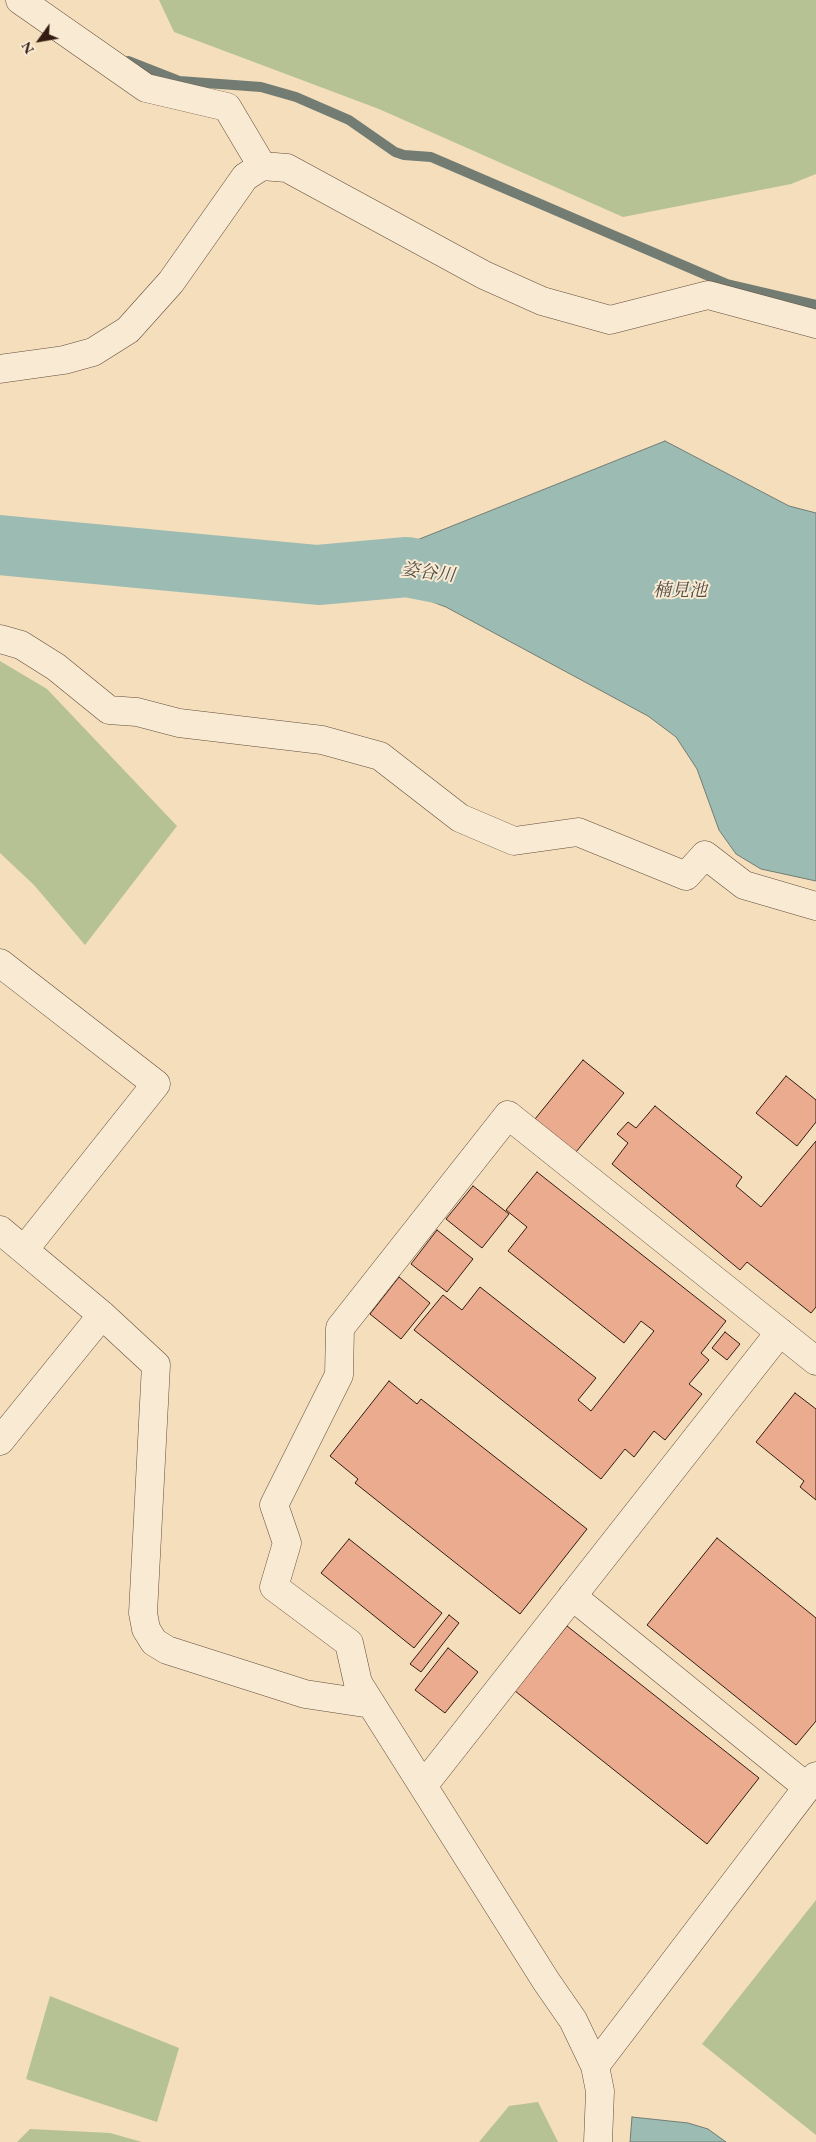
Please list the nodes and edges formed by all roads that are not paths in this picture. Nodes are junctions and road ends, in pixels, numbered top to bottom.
1 (20, 0) edge
2 (262, 166) junction
3 (816, 324) edge
4 (0, 369) edge
5 (0, 639) edge
6 (816, 906) edge
7 (0, 963) edge
8 (0, 1230) edge
9 (24, 1250) junction
10 (102, 1315) junction
11 (780, 1332) junction
12 (816, 1361) edge
13 (0, 1441) edge
14 (572, 1596) junction
15 (364, 1693) junction
16 (812, 1782) edge
17 (423, 1786) junction
18 (595, 2066) junction
19 (598, 2142) edge

1 - 2 street
2 - 3 street
2 - 4 street
5 - 6 street
7 - 9 street
8 - 9 street
9 - 10 street
10 - 13 street
10 - 15 street
11 - 12 street
11 - 14 street
11 - 15 street
14 - 16 street
14 - 17 street
15 - 17 street
16 - 18 street
17 - 18 street
18 - 19 street

